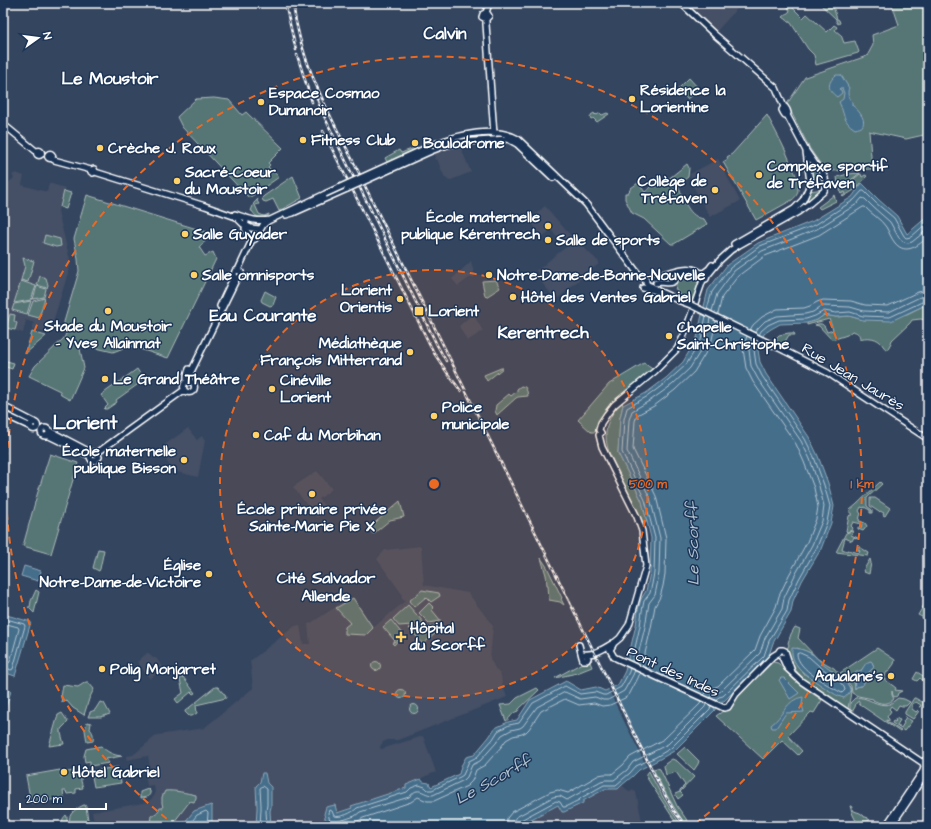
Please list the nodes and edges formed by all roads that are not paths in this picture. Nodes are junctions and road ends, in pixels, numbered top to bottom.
1 (489, 3) edge
2 (681, 3) edge
3 (3, 124) edge
4 (494, 132) junction
5 (495, 140) junction
6 (435, 146) junction
7 (806, 151) junction
8 (591, 211) junction
9 (222, 212) junction
10 (247, 218) junction
11 (272, 219) junction
12 (244, 226) junction
13 (260, 229) junction
14 (254, 239) junction
15 (250, 245) junction
16 (239, 271) junction
17 (703, 276) junction
18 (646, 280) junction
19 (654, 283) junction
20 (643, 288) dead end
21 (658, 291) junction
22 (691, 305) junction
23 (188, 382) junction
24 (184, 390) junction
25 (3, 406) edge
26 (3, 414) edge
27 (40, 428) junction
28 (928, 439) edge
29 (609, 647) junction
30 (585, 656) dead end
31 (926, 765) edge
32 (886, 826) edge
33 (891, 826) edge

1 - 4 main road
2 - 7 main road
3 - 9 main road
4 - 5 main road
4 - 6 main road
4 - 8 main road
5 - 6 main road
5 - 8 main road
6 - 11 main road, bridge
7 - 17 main road
7 - 17 main road
8 - 18 main road
9 - 10 main road
9 - 12 main road
10 - 11 main road
10 - 12 main road
11 - 13 main road
12 - 13 main road
12 - 14 main road
12 - 15 main road
13 - 14 main road
14 - 15 main road
14 - 16 main road
15 - 16 main road
16 - 23 main road
17 - 19 main road
17 - 19 main road
17 - 29 main road
18 - 19 main road
18 - 19 main road
19 - 21 main road
19 - 22 main road
20 - 21 main road
21 - 22 main road
22 - 28 main road, Rue Jean Jaurès, bridge
23 - 24 main road
23 - 24 main road
24 - 27 main road
25 - 27 main road
26 - 27 main road
29 - 30 main road
29 - 31 main road, Pont des Indes
31 - 32 main road
31 - 33 main road

